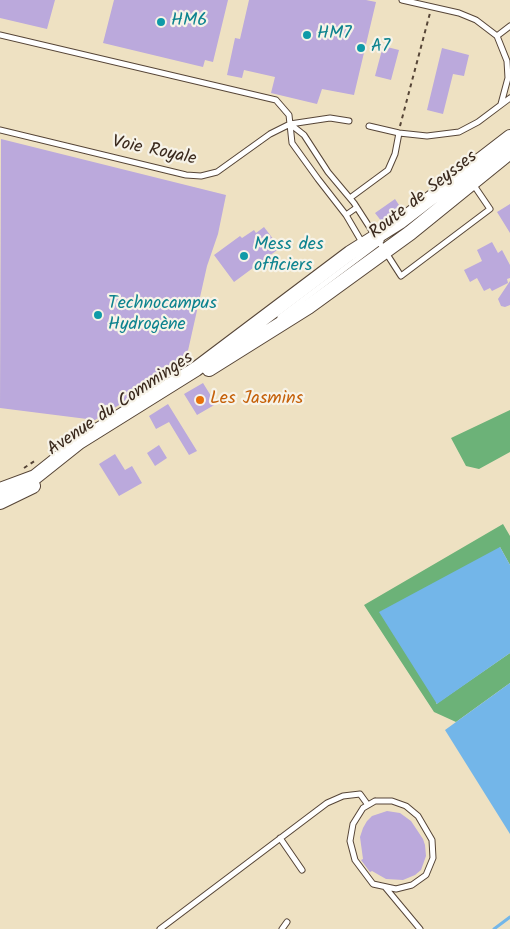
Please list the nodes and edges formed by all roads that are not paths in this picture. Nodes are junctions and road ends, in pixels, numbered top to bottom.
1 (402, 0) edge
2 (510, 26) edge
3 (0, 35) edge
4 (497, 36) junction
5 (510, 98) edge
6 (501, 104) junction
7 (350, 121) dead end
8 (290, 124) junction
9 (369, 126) dead end
10 (0, 130) edge
11 (398, 134) junction
12 (510, 137) edge
13 (510, 152) edge
14 (472, 183) junction
15 (350, 198) junction
16 (356, 208) junction
17 (346, 216) junction
18 (375, 245) junction
19 (355, 261) junction
20 (0, 490) edge
21 (0, 502) edge
22 (368, 805) junction
23 (280, 838) junction
24 (302, 870) dead end
25 (384, 886) junction
26 (287, 922) dead end
27 (160, 929) edge
28 (282, 929) edge
29 (420, 929) edge

1 - 4 lane
2 - 4 lane
3 - 8 lane
4 - 6 lane
5 - 6 lane
6 - 11 lane
7 - 8 lane, Voie Royale
8 - 10 lane, Voie Royale
8 - 15 lane
8 - 17 lane
9 - 11 lane
11 - 15 lane
12 - 18 main road, Route de Seysses
13 - 14 main road, Route de Seysses
14 - 18 main road, Route de Seysses
14 - 18 lane
15 - 16 lane
16 - 17 lane
16 - 18 lane
17 - 18 lane
18 - 19 main road, Route de Seysses
18 - 19 main road, Route de Seysses
19 - 20 main road, Avenue du Comminges
19 - 21 main road, Avenue du Comminges
22 - 23 lane
22 - 25 lane
22 - 25 lane
23 - 24 lane
23 - 27 lane
25 - 29 lane
26 - 28 lane

